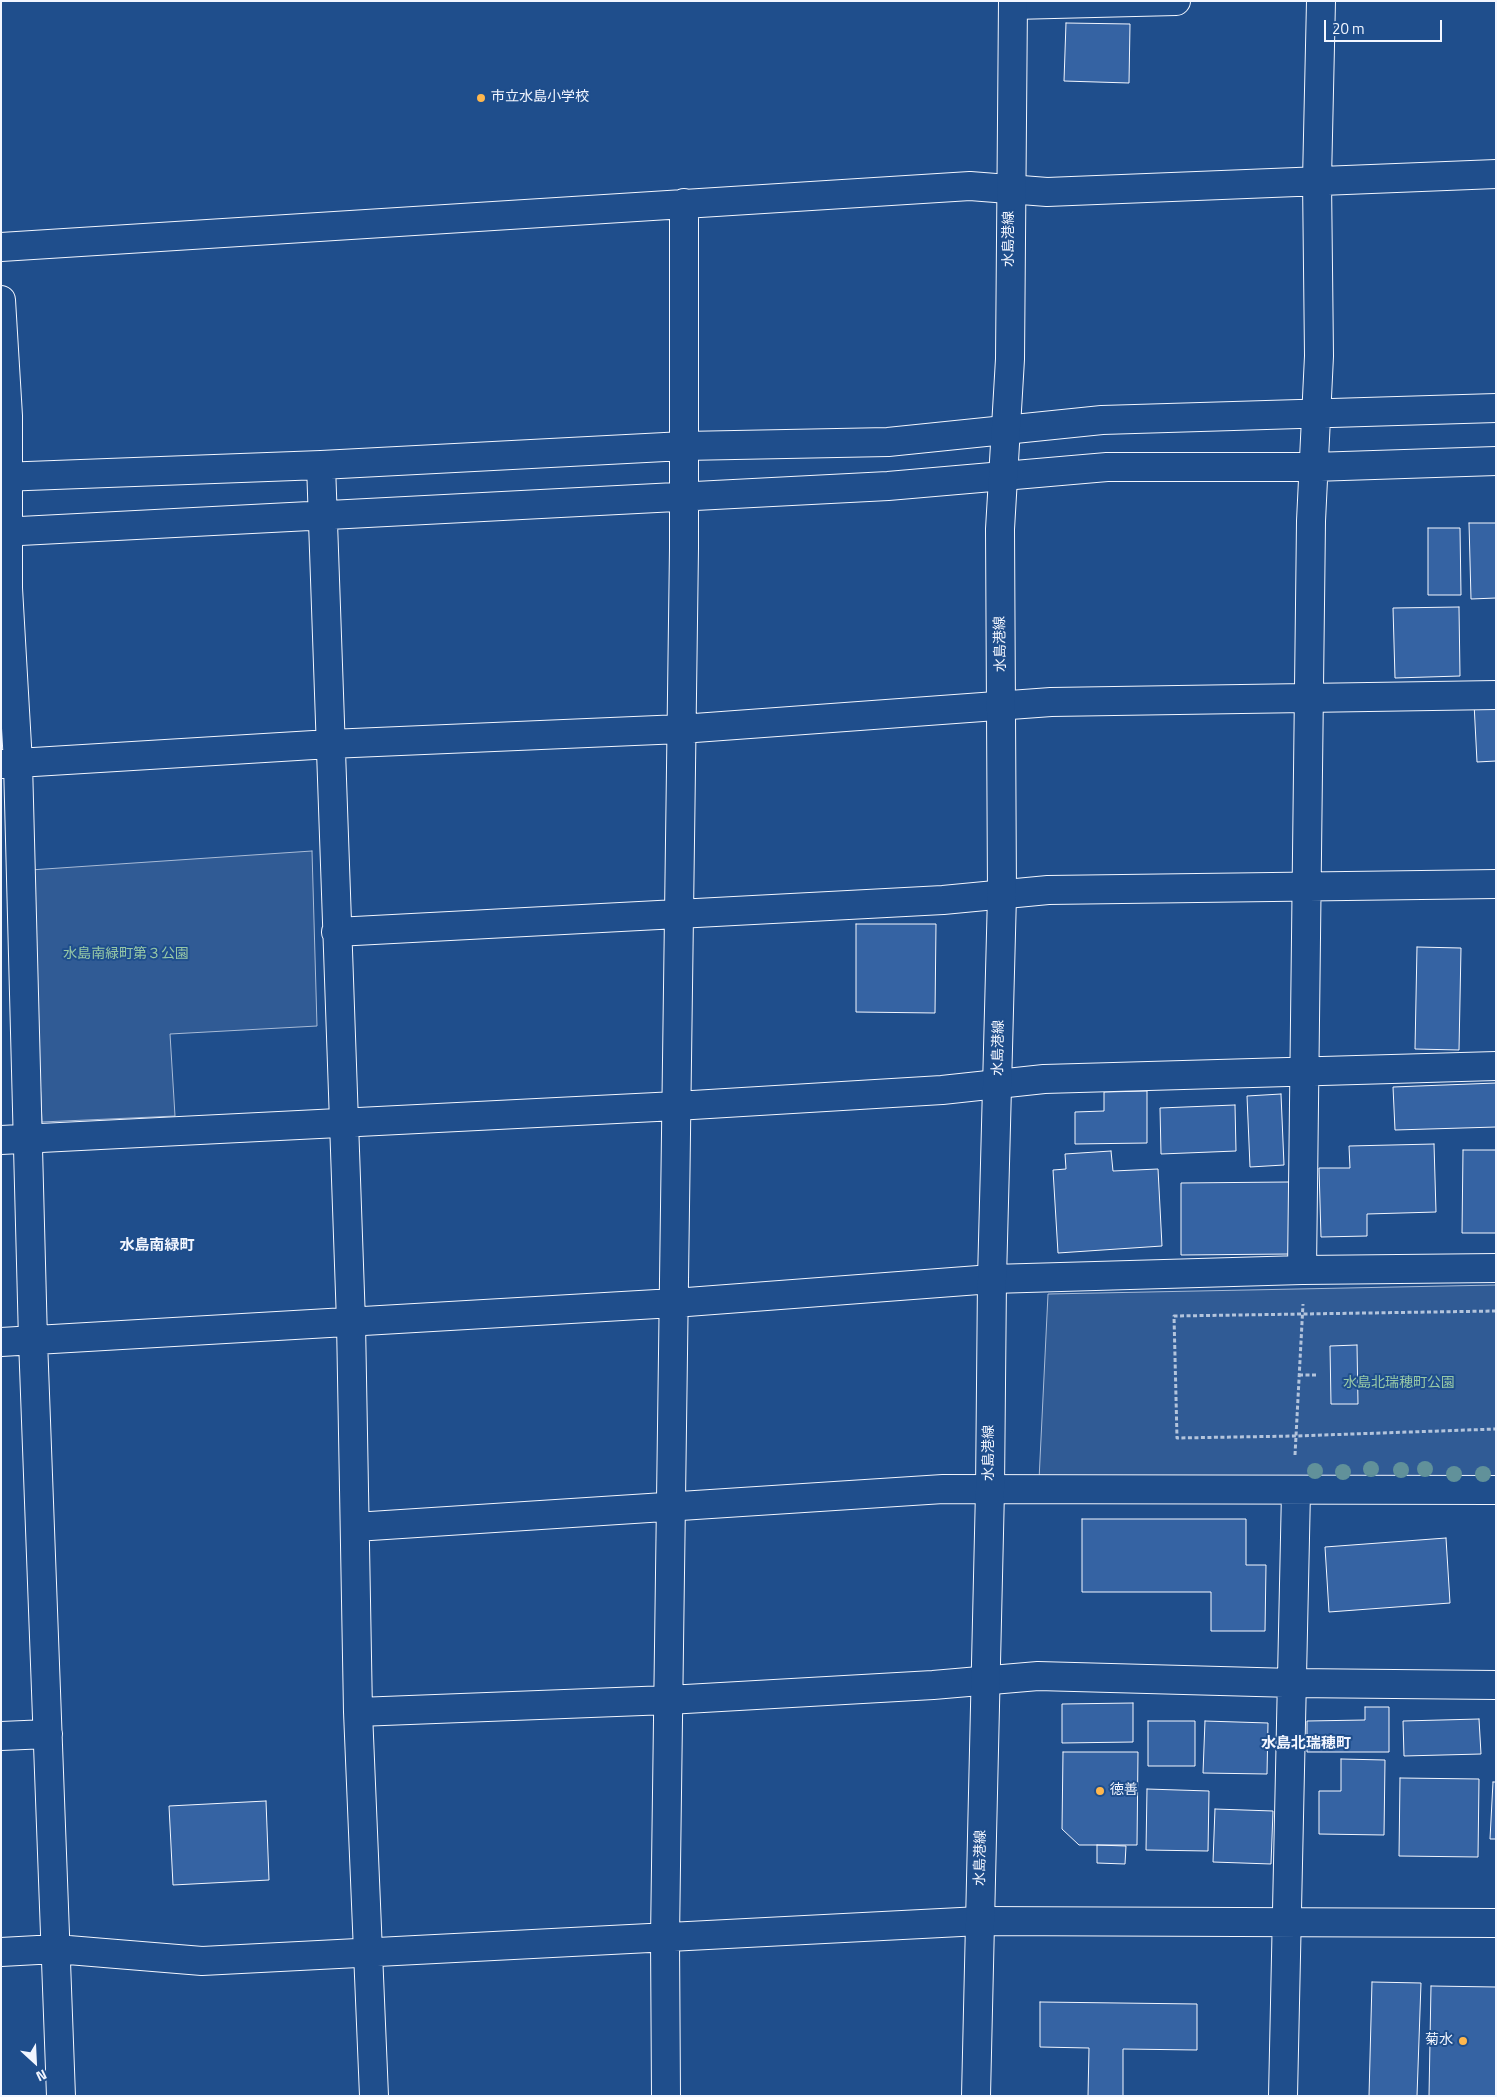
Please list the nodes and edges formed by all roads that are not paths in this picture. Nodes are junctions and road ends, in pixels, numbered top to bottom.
1 (1176, 1) edge
2 (1321, 1) edge
3 (1013, 3) edge
4 (1496, 174) edge
5 (1317, 180) junction
6 (1011, 189) junction
7 (684, 203) junction
8 (1, 247) edge
9 (1, 300) edge
10 (1496, 408) edge
11 (1316, 414) junction
12 (1006, 429) junction
13 (684, 446) junction
14 (1496, 461) edge
15 (321, 465) junction
16 (1313, 467) junction
17 (1003, 475) junction
18 (5, 477) edge
19 (684, 497) junction
20 (323, 516) junction
21 (4, 531) edge
22 (1496, 695) edge
23 (1308, 696) junction
24 (1002, 706) junction
25 (681, 729) junction
26 (330, 744) junction
27 (9, 763) edge
28 (1496, 884) edge
29 (1307, 886) junction
30 (1002, 895) junction
31 (678, 914) junction
32 (336, 932) junction
33 (12, 957) edge
34 (1496, 1066) edge
35 (1303, 1073) junction
36 (998, 1084) junction
37 (676, 1106) junction
38 (343, 1122) junction
39 (28, 1139) junction
40 (1, 1140) edge
41 (1496, 1268) edge
42 (1302, 1270) junction
43 (992, 1279) junction
44 (674, 1302) junction
45 (350, 1322) junction
46 (33, 1340) junction
47 (1, 1342) edge
48 (990, 1490) junction
49 (1496, 1490) edge
50 (1296, 1491) junction
51 (671, 1508) junction
52 (355, 1527) junction
53 (986, 1680) junction
54 (1293, 1683) junction
55 (1496, 1685) edge
56 (668, 1700) junction
57 (358, 1712) junction
58 (48, 1734) junction
59 (1, 1736) edge
60 (980, 1921) junction
61 (1286, 1922) junction
62 (1496, 1923) edge
63 (665, 1938) junction
64 (56, 1949) junction
65 (1, 1952) edge
66 (367, 1952) junction
67 (61, 2096) edge
68 (374, 2096) edge
69 (666, 2096) edge
70 (976, 2096) edge
71 (1283, 2096) edge

1 - 3 street
2 - 5 street
3 - 6 street, 水島港線
4 - 5 street
5 - 6 street
5 - 11 street
6 - 7 street
6 - 12 street, 水島港線
7 - 8 street
7 - 13 street
9 - 18 street
10 - 11 street
11 - 12 street
11 - 16 street
12 - 13 street
12 - 17 street, 水島港線
13 - 15 street
13 - 19 street
14 - 16 street
15 - 18 street
15 - 20 street
16 - 17 street
16 - 23 street
17 - 19 street
17 - 24 street, 水島港線
18 - 21 street
19 - 20 street
19 - 25 street
20 - 21 street
20 - 26 street
21 - 27 street
22 - 23 street
23 - 24 street
23 - 29 street
24 - 25 street
24 - 30 street, 水島港線
25 - 26 street
25 - 31 street
26 - 27 street
26 - 32 street
27 - 33 street
28 - 29 street
29 - 30 street
29 - 35 street
30 - 31 street
30 - 36 street, 水島港線
31 - 32 street
31 - 37 street
32 - 38 street
33 - 39 street
34 - 35 street
35 - 36 street
35 - 42 street
36 - 37 street
36 - 43 street, 水島港線
37 - 38 street
37 - 44 street
38 - 39 street
38 - 45 street
39 - 40 street
39 - 46 street
41 - 42 street
42 - 43 street
43 - 44 street
43 - 48 street, 水島港線
44 - 45 street
44 - 51 street
45 - 46 street
45 - 52 street
46 - 47 street
46 - 58 street
48 - 50 street
48 - 51 street
48 - 53 street, 水島港線
49 - 50 street
50 - 54 street
51 - 52 street
51 - 56 street
52 - 57 street
53 - 54 street
53 - 56 street
53 - 60 street, 水島港線
54 - 55 street
54 - 61 street
56 - 57 street
56 - 63 street
57 - 66 street
58 - 59 street
58 - 64 street
60 - 61 street
60 - 63 street
60 - 70 street, 水島港線
61 - 62 street
61 - 71 street
63 - 66 street
63 - 69 street
64 - 65 street
64 - 66 street
64 - 67 street
66 - 68 street

